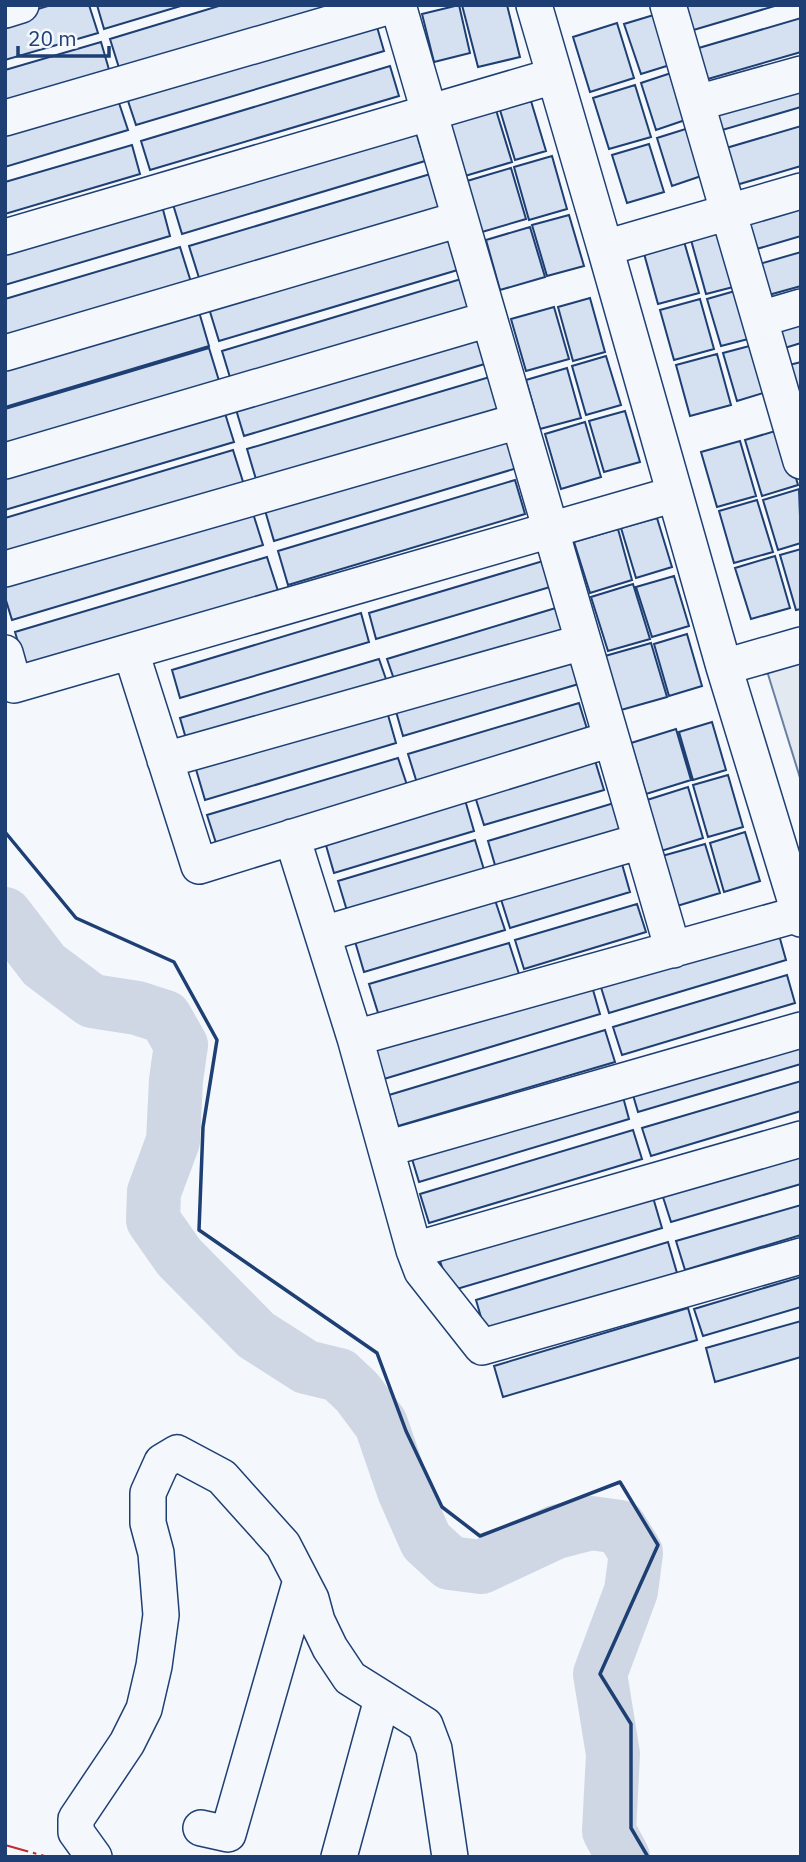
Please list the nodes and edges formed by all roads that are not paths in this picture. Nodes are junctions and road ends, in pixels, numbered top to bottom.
1 (22, 5) edge
2 (396, 5) edge
3 (534, 5) edge
4 (668, 5) edge
5 (5, 10) edge
6 (801, 74) edge
7 (554, 76) junction
8 (697, 103) junction
9 (429, 113) junction
10 (5, 118) edge
11 (801, 191) edge
12 (729, 212) junction
13 (460, 219) junction
14 (5, 237) edge
15 (605, 248) junction
16 (801, 307) edge
17 (489, 319) junction
18 (760, 319) junction
19 (5, 353) edge
20 (795, 420) edge
21 (519, 421) junction
22 (5, 461) edge
23 (801, 461) edge
24 (675, 494) junction
25 (551, 530) junction
26 (5, 569) edge
27 (583, 642) junction
28 (801, 645) edge
29 (131, 652) junction
30 (5, 653) edge
31 (724, 667) junction
32 (611, 738) junction
33 (165, 760) junction
34 (292, 837) junction
35 (641, 841) junction
36 (800, 916) edge
37 (323, 934) junction
38 (673, 950) junction
39 (801, 1030) edge
40 (355, 1038) junction
41 (801, 1139) edge
42 (386, 1149) junction
43 (414, 1250) junction
44 (801, 1256) edge
45 (302, 1580) junction
46 (382, 1699) junction
47 (201, 1828) dead end
48 (94, 1857) edge
49 (339, 1857) edge
50 (450, 1857) edge

1 - 5 street
2 - 9 street
2 - 10 street
3 - 7 street
4 - 8 street
6 - 8 street
7 - 9 street
7 - 15 street
8 - 12 street
9 - 13 street
9 - 14 street
11 - 12 street
12 - 15 street
12 - 18 street
13 - 17 street
13 - 19 street
15 - 24 street
16 - 18 street
17 - 21 street
17 - 22 street
18 - 20 street
20 - 23 street
21 - 25 street
21 - 26 street
24 - 25 street
24 - 31 street
25 - 27 street
25 - 29 street
27 - 32 street
27 - 33 street
28 - 31 street
29 - 30 street
29 - 33 street
31 - 36 street
32 - 34 street
32 - 35 street
33 - 34 street
34 - 37 street
35 - 37 street
35 - 38 street
36 - 38 street
37 - 40 street
38 - 40 street
39 - 42 street
40 - 42 street
41 - 43 street
42 - 43 street
43 - 44 street
45 - 46 street
45 - 47 street
45 - 48 street
46 - 49 street
46 - 50 street

